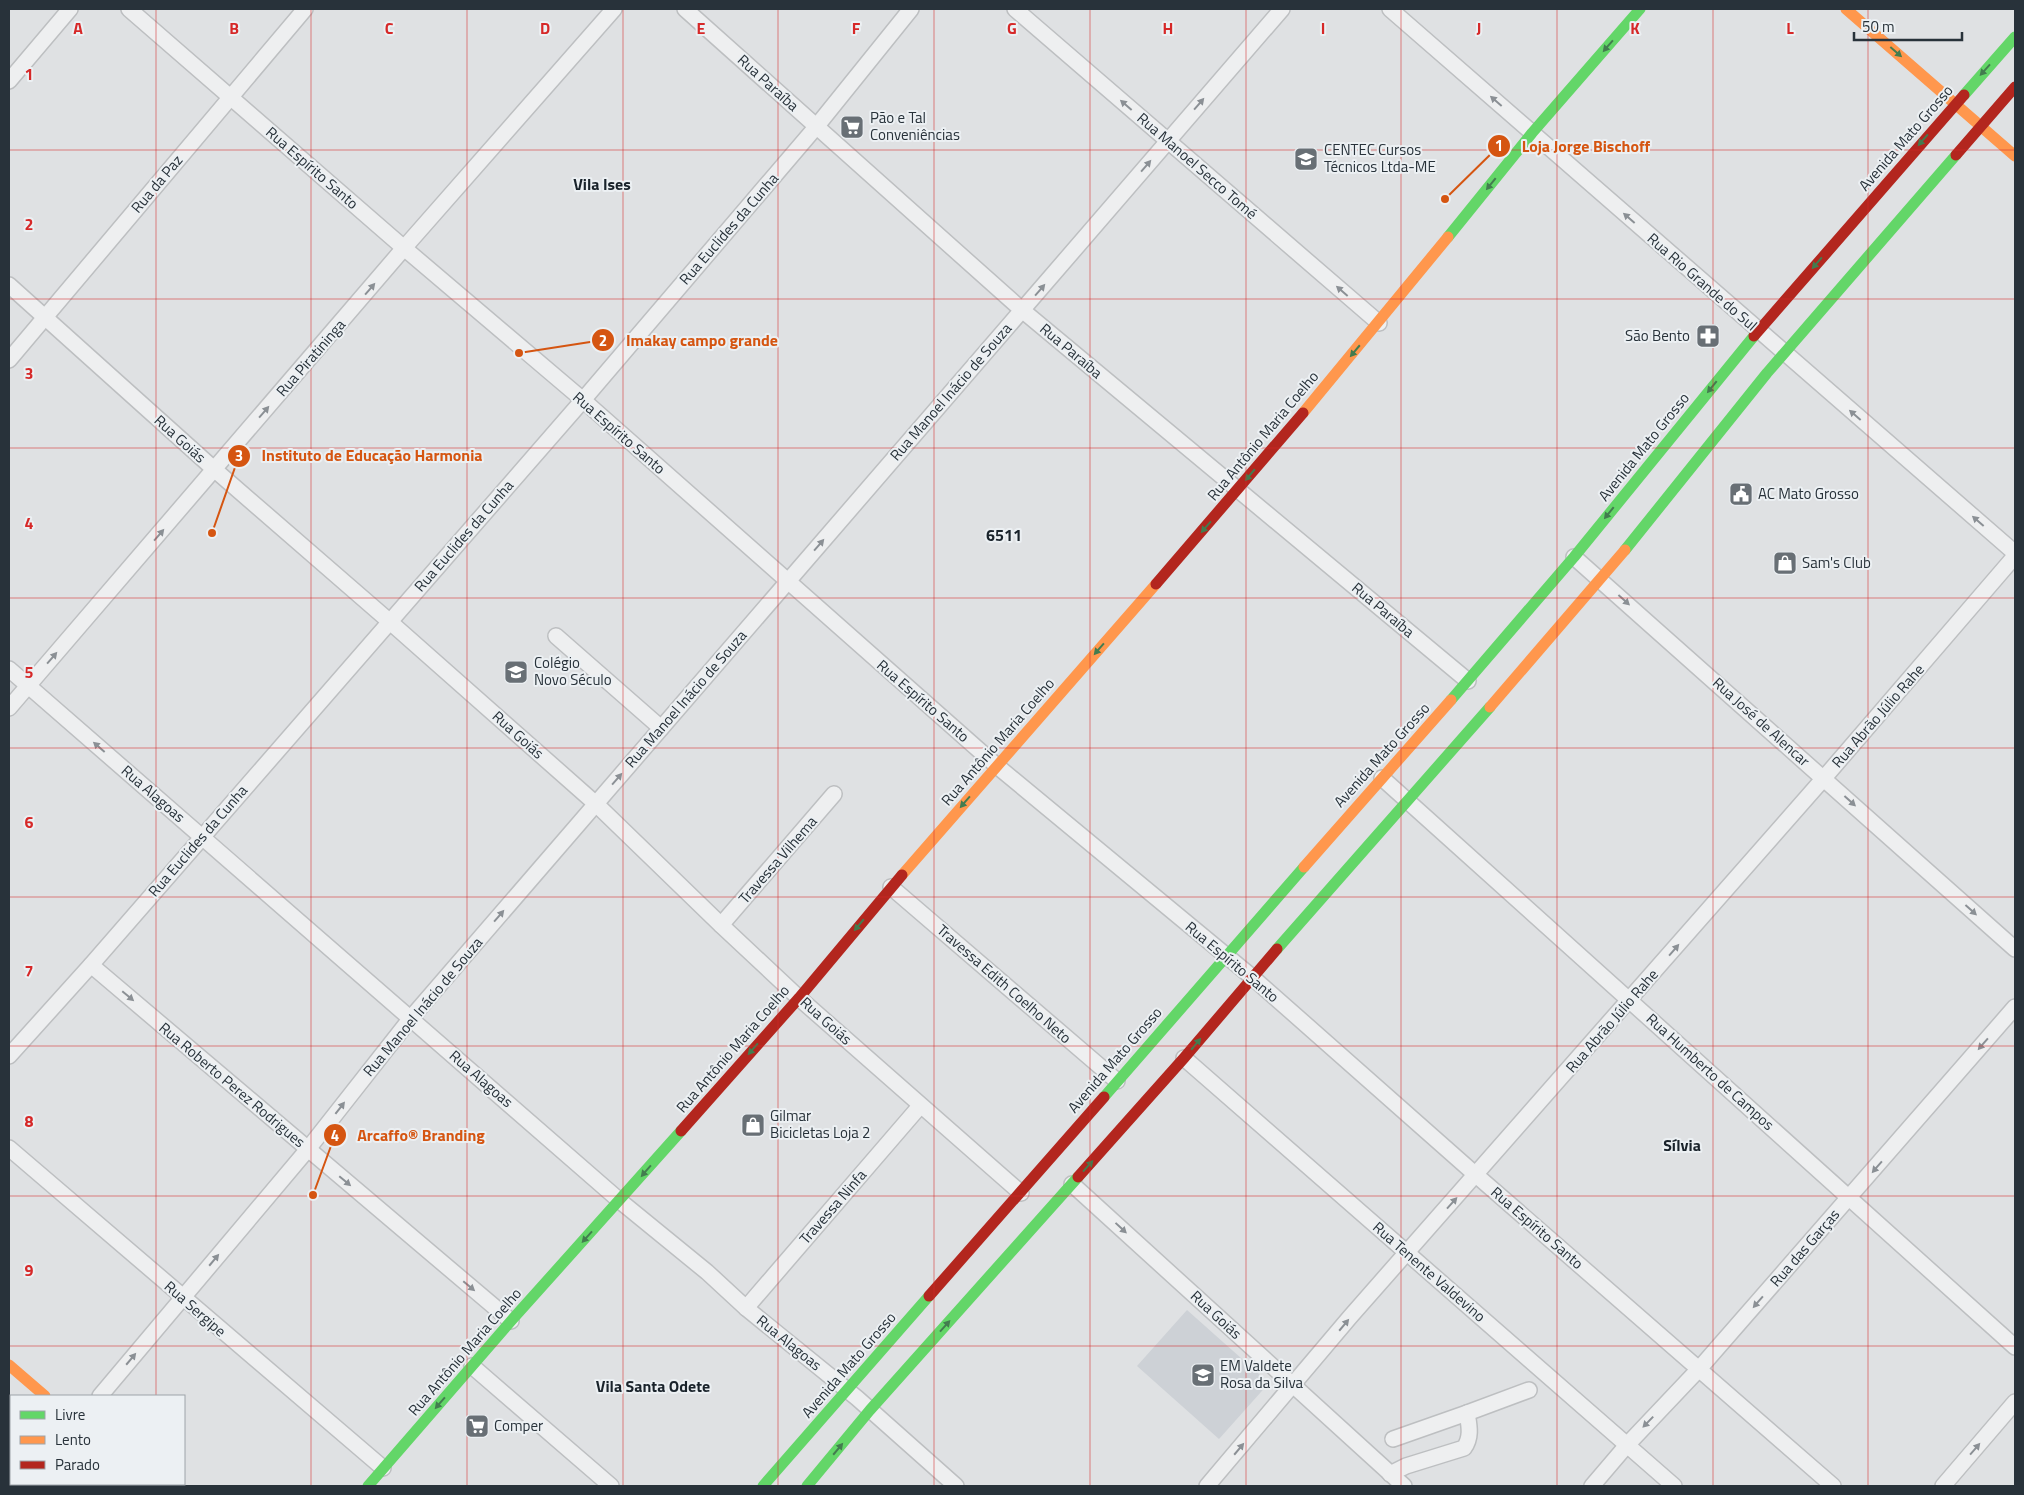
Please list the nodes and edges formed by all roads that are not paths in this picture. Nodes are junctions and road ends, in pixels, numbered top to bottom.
1 (70, 9) edge
2 (129, 9) edge
3 (305, 9) edge
4 (614, 9) edge
5 (686, 9) edge
6 (910, 9) edge
7 (1015, 9) edge
8 (1282, 9) edge
9 (1390, 9) edge
10 (1640, 9) edge
11 (1846, 9) edge
12 (2015, 37) edge
13 (9, 81) edge
14 (2015, 87) edge
15 (230, 96) junction
16 (1955, 104) junction
17 (1981, 126) junction
18 (816, 127) junction
19 (1532, 133) junction
20 (1168, 141) junction
21 (2015, 156) edge
22 (404, 248) junction
23 (9, 285) edge
24 (1022, 310) junction
25 (45, 318) junction
26 (1379, 323) junction
27 (1758, 331) junction
28 (1784, 353) junction
29 (9, 360) edge
30 (582, 400) junction
31 (215, 470) junction
32 (1238, 490) junction
33 (2015, 554) edge
34 (1574, 557) junction
35 (1601, 580) junction
36 (788, 582) junction
37 (389, 621) junction
38 (556, 636) dead end
39 (9, 669) edge
40 (1468, 681) junction
41 (28, 686) junction
42 (9, 708) edge
43 (661, 728) junction
44 (997, 766) junction
45 (1382, 778) junction
46 (1824, 778) junction
47 (834, 794) dead end
48 (1406, 801) junction
49 (596, 804) junction
50 (203, 836) junction
51 (891, 887) junction
52 (721, 925) junction
53 (2015, 949) edge
54 (1226, 956) junction
55 (91, 965) junction
56 (1252, 977) junction
57 (799, 998) junction
58 (1630, 1001) junction
59 (2015, 1007) edge
60 (411, 1018) junction
61 (9, 1056) edge
62 (1184, 1058) junction
63 (1117, 1081) junction
64 (920, 1106) junction
65 (9, 1148) edge
66 (308, 1149) junction
67 (1476, 1175) junction
68 (1034, 1177) junction
69 (1072, 1184) junction
70 (1062, 1196) junction
71 (1023, 1197) junction
72 (1850, 1197) junction
73 (620, 1201) junction
74 (1032, 1213) dead end
75 (1033, 1228) junction
76 (1407, 1253) junction
77 (182, 1298) junction
78 (746, 1308) junction
79 (511, 1321) junction
80 (2015, 1347) edge
81 (9, 1365) edge
82 (472, 1366) junction
83 (1700, 1369) junction
84 (1292, 1386) junction
85 (846, 1389) junction
86 (1529, 1390) dead end
87 (44, 1395) edge
88 (101, 1395) edge
89 (2015, 1402) edge
90 (870, 1410) junction
91 (1467, 1413) junction
92 (1393, 1439) dead end
93 (1626, 1445) junction
94 (383, 1468) junction
95 (1390, 1474) junction
96 (765, 1484) edge
97 (368, 1486) edge
98 (611, 1486) edge
99 (781, 1486) edge
100 (807, 1486) edge
101 (956, 1486) edge
102 (1208, 1486) edge
103 (1404, 1486) edge
104 (1592, 1486) edge
105 (1674, 1486) edge
106 (1833, 1486) edge
107 (1943, 1486) edge

1 - 13 street
2 - 15 street, Rua Espírito Santo
3 - 15 street, Rua da Paz
4 - 22 street, Rua Piratininga
5 - 18 street, Rua Paraíba
6 - 18 street, Rua Euclides da Cunha
20 -> 7 street, Rua Manoel Secco Tomé
20 -> 8 street, Rua Manoel Inácio de Souza
19 -> 9 street, Rua Rio Grande do Sul
10 -> 19 main road, Rua Antônio Maria Coelho
11 -> 16 main road
12 -> 16 main road, Avenida Mato Grosso
14 - 17 main road
15 - 22 street, Rua Espírito Santo
15 - 25 street, Rua da Paz
16 - 17 main road
16 -> 27 main road, Avenida Mato Grosso
17 - 21 main road
17 - 28 main road
18 - 24 street, Rua Paraíba
18 - 30 street, Rua Euclides da Cunha
19 -> 26 main road, Rua Antônio Maria Coelho
27 -> 19 street, Rua Rio Grande do Sul
24 -> 20 street, Rua Manoel Inácio de Souza
26 -> 20 street, Rua Manoel Secco Tomé
22 - 30 street, Rua Espírito Santo
31 -> 22 street, Rua Piratininga
23 - 25 street, Rua Goiás
24 - 32 street, Rua Paraíba
36 -> 24 street, Rua Manoel Inácio de Souza
25 - 29 street, Rua da Paz
25 - 31 street, Rua Goiás
26 -> 32 main road, Rua Antônio Maria Coelho
27 - 28 street, Rua Rio Grande do Sul
27 -> 34 main road, Avenida Mato Grosso
33 -> 28 street, Rua Rio Grande do Sul
28 - 35 main road
30 - 36 street, Rua Espírito Santo
30 - 37 street, Rua Euclides da Cunha
31 - 37 street, Rua Goiás
41 -> 31 street, Rua Piratininga
32 - 40 street, Rua Paraíba
32 -> 44 main road, Rua Antônio Maria Coelho
33 - 46 street, Rua Abrão Júlio Rahe
34 - 35 street, Rua José de Alencar
34 - 40 main road, Avenida Mato Grosso
35 -> 46 street, Rua José de Alencar
35 - 48 main road
36 - 43 street, Rua Manoel Inácio de Souza
36 - 44 street, Rua Espírito Santo
37 - 49 street, Rua Goiás
37 - 50 street, Rua Euclides da Cunha
38 - 43 street
39 - 41 street, Rua Alagoas
40 - 45 main road, Avenida Mato Grosso
41 - 42 street, Rua Piratininga
50 -> 41 street, Rua Alagoas
49 -> 43 street, Rua Manoel Inácio de Souza
44 -> 51 main road, Rua Antônio Maria Coelho
44 - 54 street, Rua Espírito Santo
45 - 48 street, Rua Humberto de Campos
45 - 54 main road, Avenida Mato Grosso
46 -> 53 street, Rua José de Alencar
58 -> 46 street, Rua Abrão Júlio Rahe
47 - 52 street, Travessa Vilhema
48 - 56 main road
48 - 58 street, Rua Humberto de Campos
49 - 52 street, Rua Goiás
60 -> 49 street, Rua Manoel Inácio de Souza
50 - 55 street, Rua Euclides da Cunha
50 - 60 street, Rua Alagoas
51 -> 57 main road, Rua Antônio Maria Coelho
51 - 63 street, Travessa Edith Coelho Neto
52 - 57 street, Rua Goiás
54 - 56 street, Rua Espírito Santo
54 - 63 main road, Avenida Mato Grosso
55 - 61 street, Rua Euclides da Cunha
55 -> 66 street, Rua Roberto Perez Rodrigues
62 -> 56 main road
56 - 67 street, Rua Espírito Santo
57 - 64 street, Rua Goiás
57 -> 73 main road, Rua Antônio Maria Coelho
58 - 67 street, Rua Abrão Júlio Rahe
58 - 72 street, Rua Humberto de Campos
59 -> 72 street, Rua das Garças
66 -> 60 street, Rua Manoel Inácio de Souza
60 - 73 street, Rua Alagoas
69 -> 62 main road
62 - 76 street, Rua Tenente Valdevino
63 - 68 main road, Avenida Mato Grosso
64 - 71 street, Rua Goiás
64 - 78 street, Travessa Ninfa
65 - 77 street, Rua Sergipe
77 -> 66 street, Rua Manoel Inácio de Souza
66 -> 79 street, Rua Roberto Perez Rodrigues
76 -> 67 street, Rua Abrão Júlio Rahe
67 - 83 street, Rua Espírito Santo
68 - 70 main road
68 - 71 main road, Avenida Mato Grosso
69 - 70 main road
69 -> 84 street, Rua Goiás
70 - 75 main road
71 - 85 main road, Avenida Mato Grosso
72 - 80 street, Rua Humberto de Campos
72 -> 83 street, Rua das Garças
73 - 78 street, Rua Alagoas
73 -> 79 main road, Rua Antônio Maria Coelho
74 - 75 main road
90 -> 75 main road
84 -> 76 street, Rua Abrão Júlio Rahe
76 - 93 street, Rua Tenente Valdevino
88 -> 77 street, Rua Manoel Inácio de Souza
77 - 94 street, Rua Sergipe
78 - 85 street, Rua Alagoas
79 - 82 main road, Rua Antônio Maria Coelho
81 - 87 main road
82 -> 94 main road, Rua Antônio Maria Coelho
82 - 98 street
83 -> 93 street, Rua das Garças
83 - 106 street, Rua Espírito Santo
84 - 95 street, Rua Goiás
102 -> 84 street, Rua Abrão Júlio Rahe
85 - 90 street, Rua Alagoas
85 - 96 main road, Avenida Mato Grosso
86 - 91 street
107 -> 89 street
100 -> 90 main road
90 - 101 street, Rua Alagoas
91 - 92 street
91 - 95 street
93 - 104 street, Rua das Garças
93 - 105 street, Rua Tenente Valdevino
94 - 97 main road, Rua Antônio Maria Coelho
95 - 103 street, Rua Goiás
96 - 99 main road

